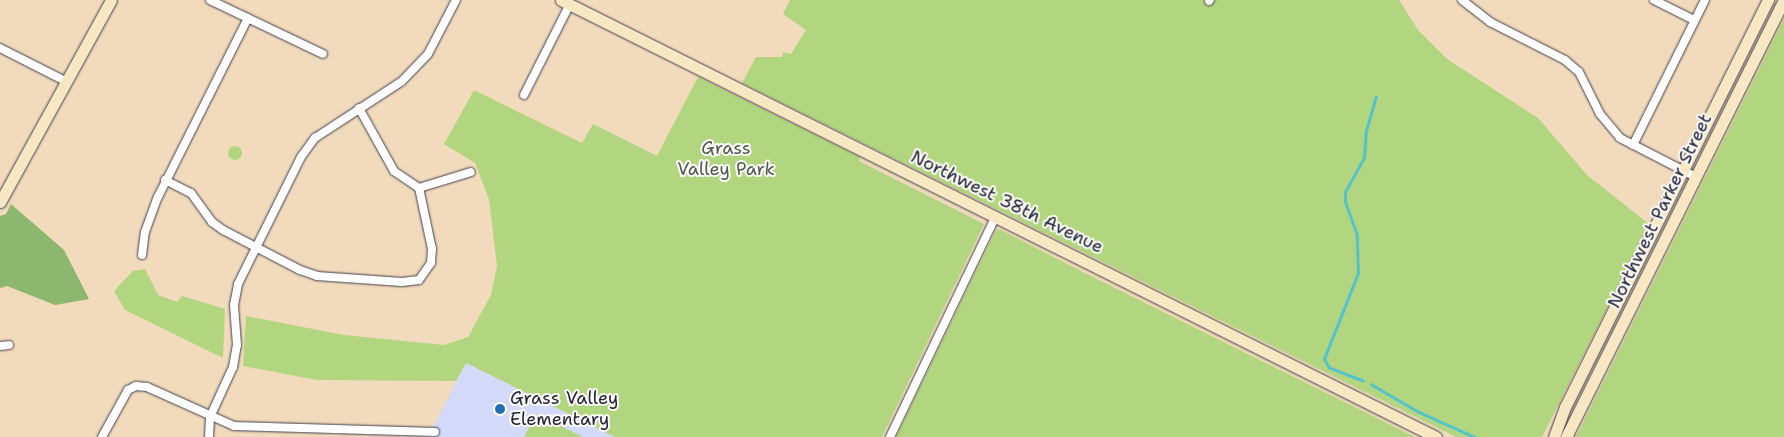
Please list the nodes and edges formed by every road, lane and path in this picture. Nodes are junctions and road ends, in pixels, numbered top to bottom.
1 (111, 0) edge
2 (210, 0) edge
3 (456, 0) edge
4 (1462, 0) edge
5 (1654, 0) edge
6 (1704, 0) edge
7 (1768, 0) edge
8 (1784, 0) edge
9 (566, 2) edge
10 (248, 18) junction
11 (1694, 20) junction
12 (2, 49) edge
13 (323, 54) dead end
14 (0, 58) edge
15 (67, 82) junction
16 (524, 94) dead end
17 (359, 108) junction
18 (1633, 146) junction
19 (1683, 171) junction
20 (471, 172) dead end
21 (1696, 177) junction
22 (165, 180) junction
23 (419, 188) junction
24 (0, 202) edge
25 (996, 216) junction
26 (254, 246) junction
27 (142, 255) dead end
28 (9, 345) dead end
29 (0, 346) edge
30 (210, 417) junction
31 (435, 432) dead end
32 (349, 433) edge
33 (102, 437) edge
34 (209, 437) edge
35 (890, 437) edge
36 (1436, 437) edge
37 (1554, 437) edge
38 (1566, 437) edge

1 - 15 street
2 - 10 street
3 - 17 street
4 - 18 street
5 - 11 street
6 - 11 street
7 - 19 street, Northwest Parker Street
8 - 21 street, Northwest Parker Street
9 - 16 street
9 - 25 street, Northwest 38th Avenue
10 - 13 street
10 - 22 street
11 - 18 street
12 - 14 street
12 - 15 street
15 - 24 street
17 - 23 street
17 - 26 street
18 - 19 street
19 - 21 street
19 - 37 street, Northwest Parker Street
20 - 23 street
21 - 38 street, Northwest Parker Street
22 - 26 street
22 - 27 street
23 - 26 street
25 - 35 street
25 - 36 street, Northwest 38th Avenue
26 - 30 street
28 - 29 street
30 - 32 street
30 - 33 street
30 - 34 street
31 - 32 street

